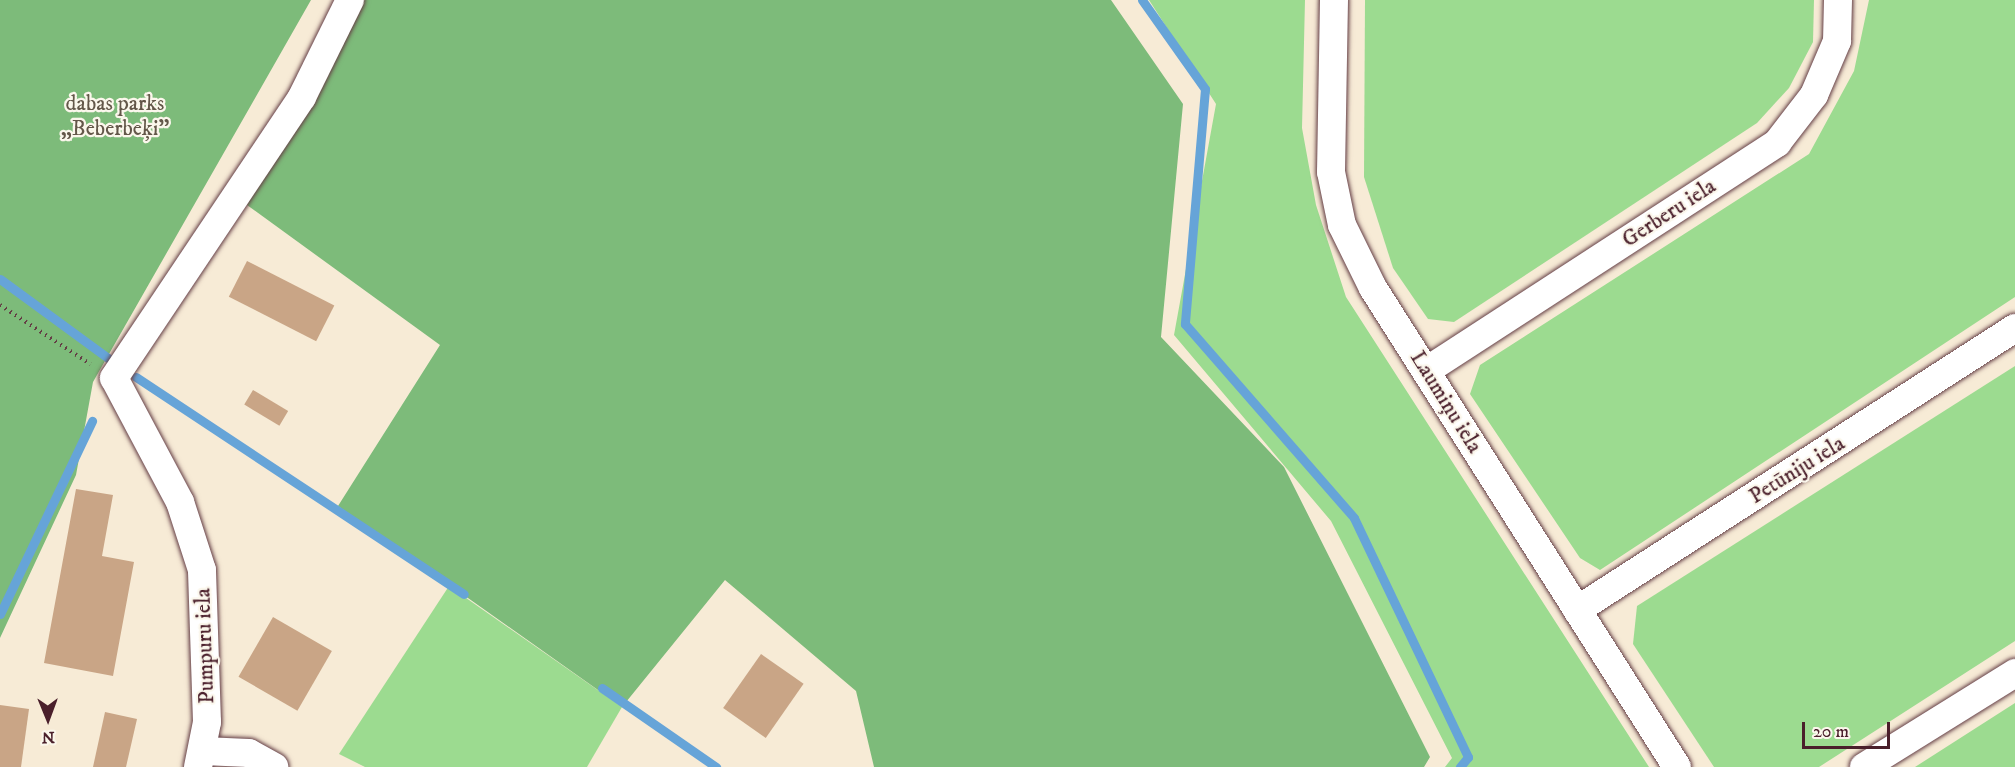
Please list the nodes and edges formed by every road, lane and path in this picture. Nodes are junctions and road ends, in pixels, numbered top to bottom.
1 (351, 0) edge
2 (1334, 0) edge
3 (1838, 0) edge
4 (0, 305) edge
5 (2015, 328) edge
6 (1426, 371) junction
7 (114, 378) junction
8 (1577, 610) junction
9 (2015, 673) edge
10 (200, 759) edge
11 (274, 767) edge
12 (1677, 767) edge
13 (1864, 767) edge

1 - 7 street
2 - 6 street, Laumiņu iela
3 - 6 street, Gerberu iela
4 - 7 path
5 - 8 street, Petūniju iela
6 - 8 street, Laumiņu iela
7 - 10 street, Pumpuru iela
8 - 12 street, Laumiņu iela
9 - 13 street
10 - 11 street

